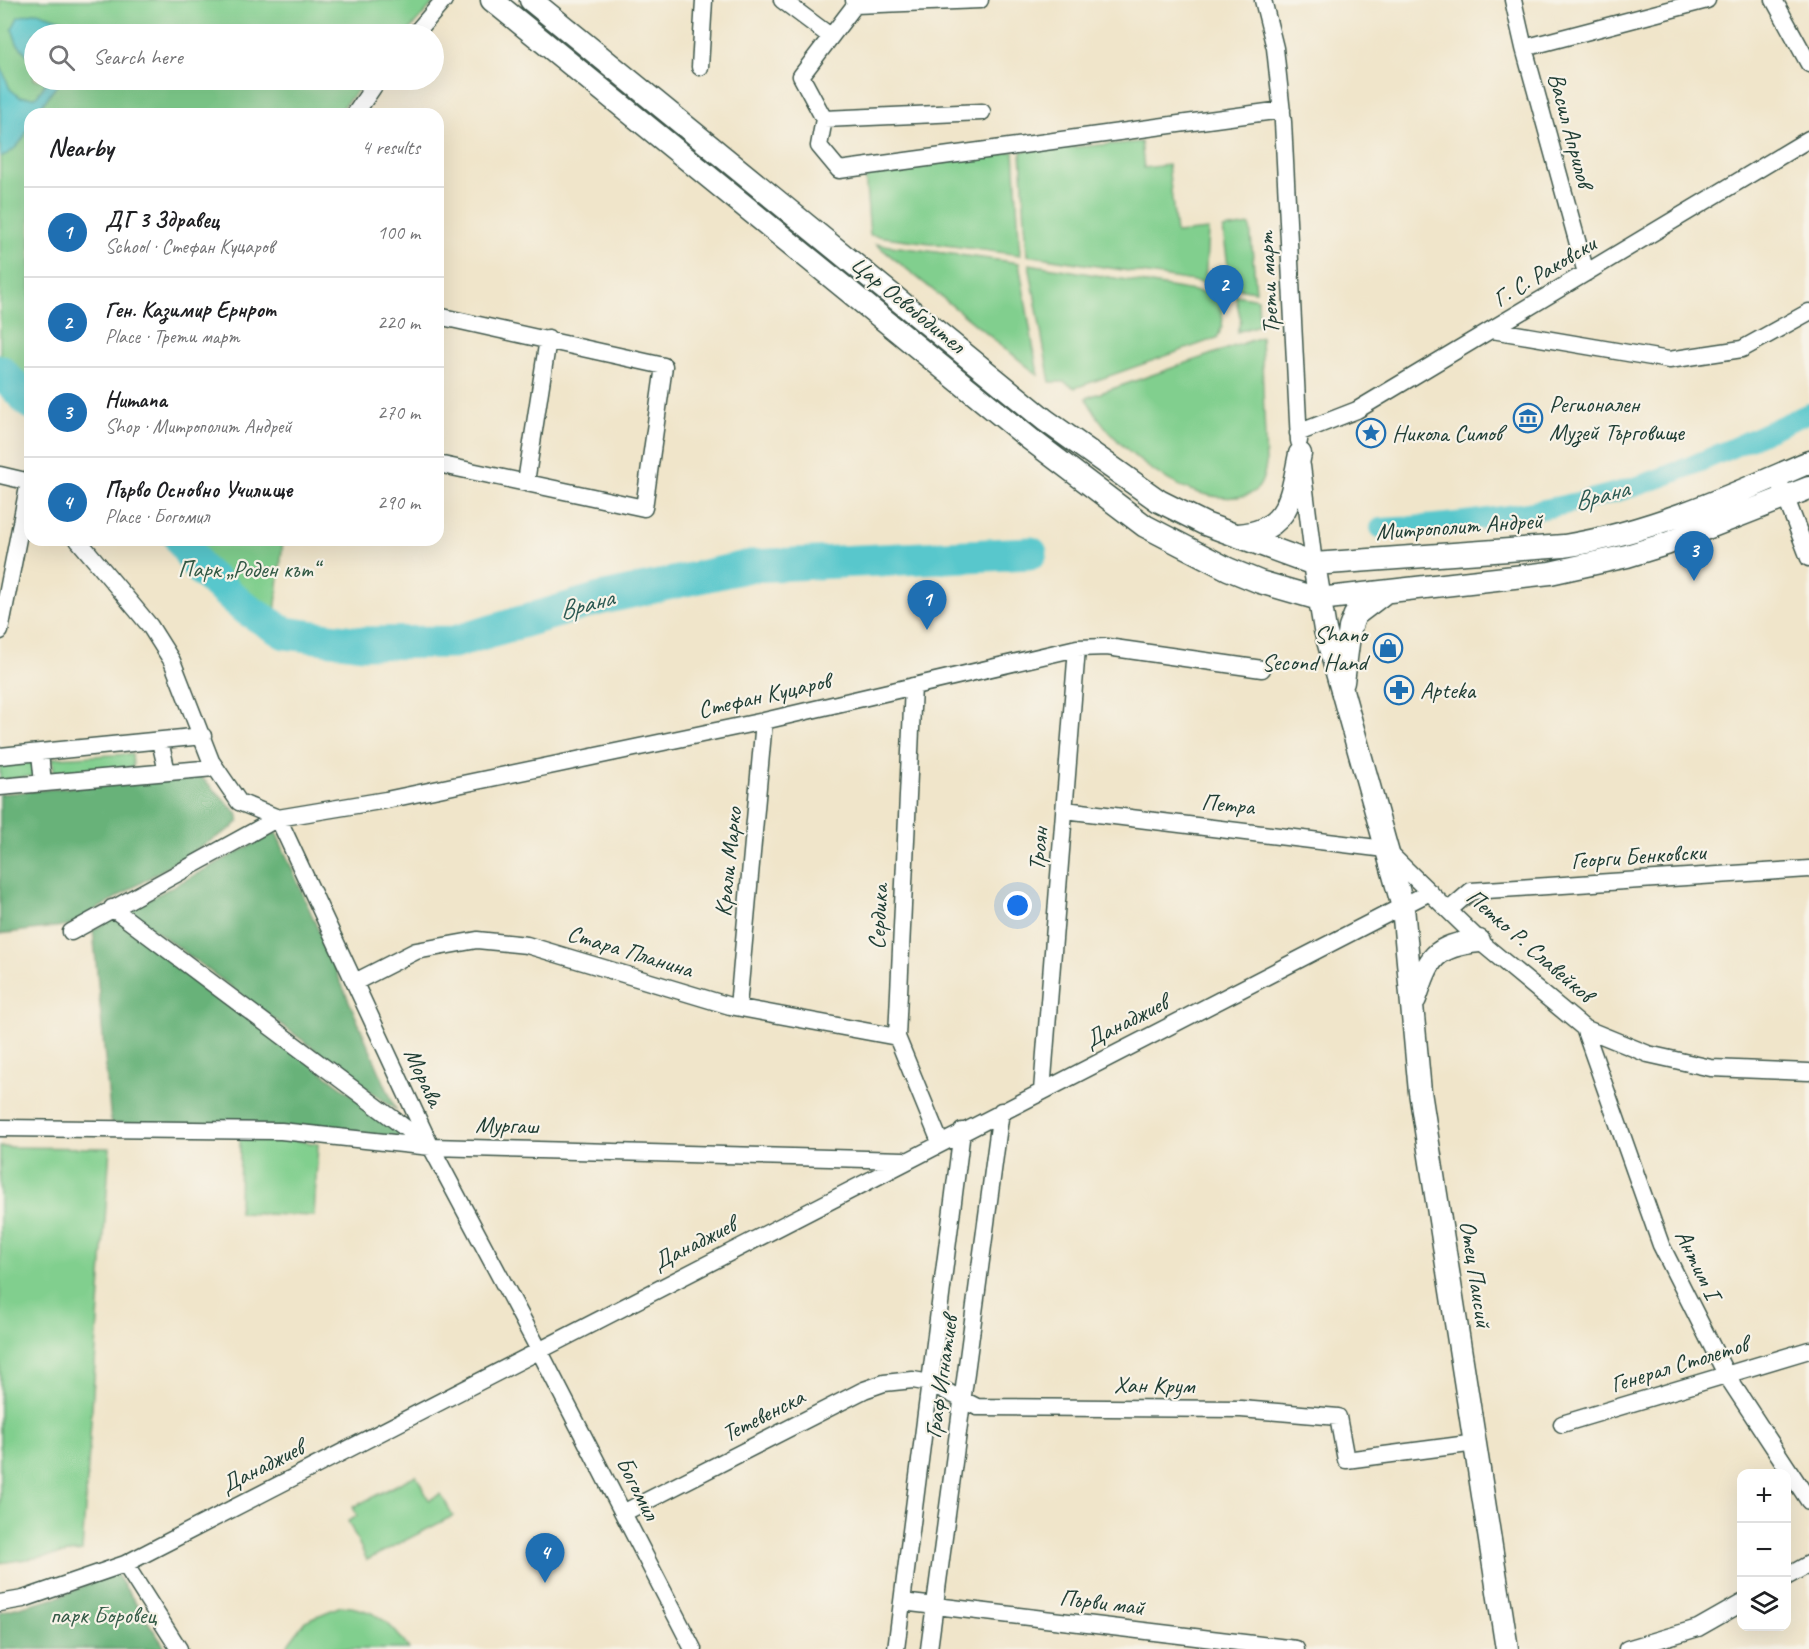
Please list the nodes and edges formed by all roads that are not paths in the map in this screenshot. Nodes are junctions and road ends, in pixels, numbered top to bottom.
1 (444, 0) edge
2 (492, 0) edge
3 (531, 0) edge
4 (704, 0) edge
5 (782, 0) edge
6 (980, 0) edge
7 (1263, 0) edge
8 (1514, 0) edge
9 (1707, 0) edge
10 (1774, 0) edge
11 (854, 2) edge
12 (424, 24) edge
13 (830, 36) junction
14 (1524, 48) junction
15 (1809, 64) edge
16 (700, 67) dead end
17 (371, 90) edge
18 (359, 108) edge
19 (1282, 110) junction
20 (982, 112) dead end
21 (824, 119) junction
22 (1809, 139) edge
23 (1586, 273) junction
24 (1809, 312) edge
25 (444, 317) edge
26 (1492, 330) junction
27 (548, 339) junction
28 (1299, 443) junction
29 (1809, 462) edge
30 (444, 465) edge
31 (0, 475) edge
32 (1777, 476) junction
33 (24, 481) edge
34 (526, 482) junction
35 (1809, 488) edge
36 (1785, 498) junction
37 (24, 512) edge
38 (1235, 535) junction
39 (83, 546) edge
40 (1809, 558) edge
41 (1314, 564) junction
42 (1386, 592) junction
43 (1319, 599) junction
44 (0, 631) edge
45 (1077, 648) junction
46 (1262, 669) dead end
47 (913, 686) junction
48 (1342, 692) junction
49 (765, 721) junction
50 (203, 736) junction
51 (160, 741) junction
52 (40, 753) junction
53 (0, 756) edge
54 (214, 768) junction
55 (167, 772) junction
56 (43, 783) junction
57 (0, 787) edge
58 (1065, 810) junction
59 (278, 818) junction
60 (1385, 849) junction
61 (1809, 869) edge
62 (1430, 892) junction
63 (1402, 907) junction
64 (112, 908) junction
65 (1449, 910) junction
66 (72, 932) dead end
67 (1479, 941) junction
68 (355, 982) junction
69 (1412, 1006) junction
70 (738, 1007) junction
71 (1584, 1028) junction
72 (897, 1037) junction
73 (1809, 1072) edge
74 (1041, 1091) junction
75 (1001, 1112) junction
76 (0, 1128) edge
77 (962, 1131) junction
78 (940, 1142) junction
79 (431, 1147) junction
80 (906, 1160) junction
81 (539, 1350) junction
82 (1809, 1350) edge
83 (1727, 1376) junction
84 (930, 1383) junction
85 (963, 1398) junction
86 (1562, 1424) dead end
87 (1476, 1443) junction
88 (1809, 1501) edge
89 (624, 1513) junction
90 (125, 1564) junction
91 (1809, 1564) edge
92 (1791, 1574) edge
93 (902, 1602) junction
94 (0, 1603) edge
95 (934, 1606) junction
96 (1737, 1606) edge
97 (179, 1649) edge
98 (693, 1649) edge
99 (896, 1649) edge
100 (929, 1649) edge
101 (1296, 1649) edge
102 (1507, 1649) edge
103 (1627, 1649) edge

1 - 12 street
2 - 43 main road, Цар Освободител
3 - 38 main road, Цар Освободител
4 - 16 street
5 - 13 street
6 - 11 street
7 - 19 street, Трети март
8 - 14 street, Васил Априлов
9 - 14 street
10 - 15 street
11 - 13 street
13 - 21 street
14 - 23 street, Васил Априлов
17 - 18 street
19 - 21 street
19 - 28 street, Трети март
20 - 21 street
22 - 23 street, Г. С. Раковски
23 - 26 street, Г. С. Раковски
24 - 26 street
25 - 27 street
26 - 28 street, Г. С. Раковски
27 - 34 street
27 - 34 street
28 - 38 main road
28 - 41 street, Трети март
29 - 32 main road, Митрополит Андрей
30 - 34 street
31 - 33 street
32 - 36 street
32 - 41 main road, Митрополит Андрей
35 - 36 main road
36 - 40 street
36 - 42 main road
37 - 44 street
38 - 41 main road, Цар Освободител
39 - 50 street
41 - 43 main road
42 - 43 main road
42 - 48 main road
43 - 48 main road
45 - 46 street, Стефан Куцаров
45 - 47 street, Стефан Куцаров
45 - 58 street, Троян
47 - 49 street, Стефан Куцаров
47 - 72 street, Сердика
48 - 60 main road
49 - 59 street, Стефан Куцаров
49 - 70 street, Крали Марко
50 - 51 street
50 - 54 street
51 - 52 street
51 - 55 street
52 - 53 street
52 - 56 street
54 - 55 street
54 - 59 street
55 - 56 street
56 - 57 street
58 - 60 street, Петра
58 - 74 street, Троян
59 - 64 street
59 - 68 street, Морава
60 - 62 street, Петко Р. Славейков
60 - 63 main road
61 - 65 street, Георги Бенковски
62 - 63 street, Петко Р. Славейков
62 - 65 street, Петко Р. Славейков
63 - 69 main road, Отец Паисий
63 - 74 street, Данаджиев
64 - 66 street
64 - 79 street
65 - 67 street, Петко Р. Славейков
67 - 69 main road
67 - 71 street, Петко Р. Славейков
68 - 70 street, Стара Планина
68 - 79 street, Морава
69 - 87 main road, Отец Паисий
70 - 72 street, Стара Планина
71 - 73 street, Петко Р. Славейков
71 - 83 street, Антим I
72 - 78 street, Сердика
74 - 75 street, Данаджиев
75 - 77 street, Данаджиев
75 - 85 street, Граф Игнатиев
76 - 79 street, Мургаш
77 - 78 street, Данаджиев
77 - 84 street, Граф Игнатиев
78 - 80 street, Данаджиев
79 - 80 street, Мургаш
79 - 81 street, Морава
80 - 81 street, Данаджиев
81 - 89 street, Богомил
81 - 90 street, Данаджиев
82 - 83 street, Генерал Столетов
83 - 86 street, Генерал Столетов
83 - 88 street, Антим I
84 - 85 street, Хан Крум
84 - 89 street, Тетевенска
84 - 93 street, Граф Игнатиев
85 - 87 street, Хан Крум
85 - 95 street, Граф Игнатиев
87 - 102 main road, Отец Паисий
89 - 98 street, Богомил
90 - 94 street, Данаджиев
90 - 97 street
91 - 92 street
93 - 95 street, Първи май
93 - 99 street, Граф Игнатиев
95 - 100 street, Граф Игнатиев
95 - 101 street, Първи май
96 - 103 street

